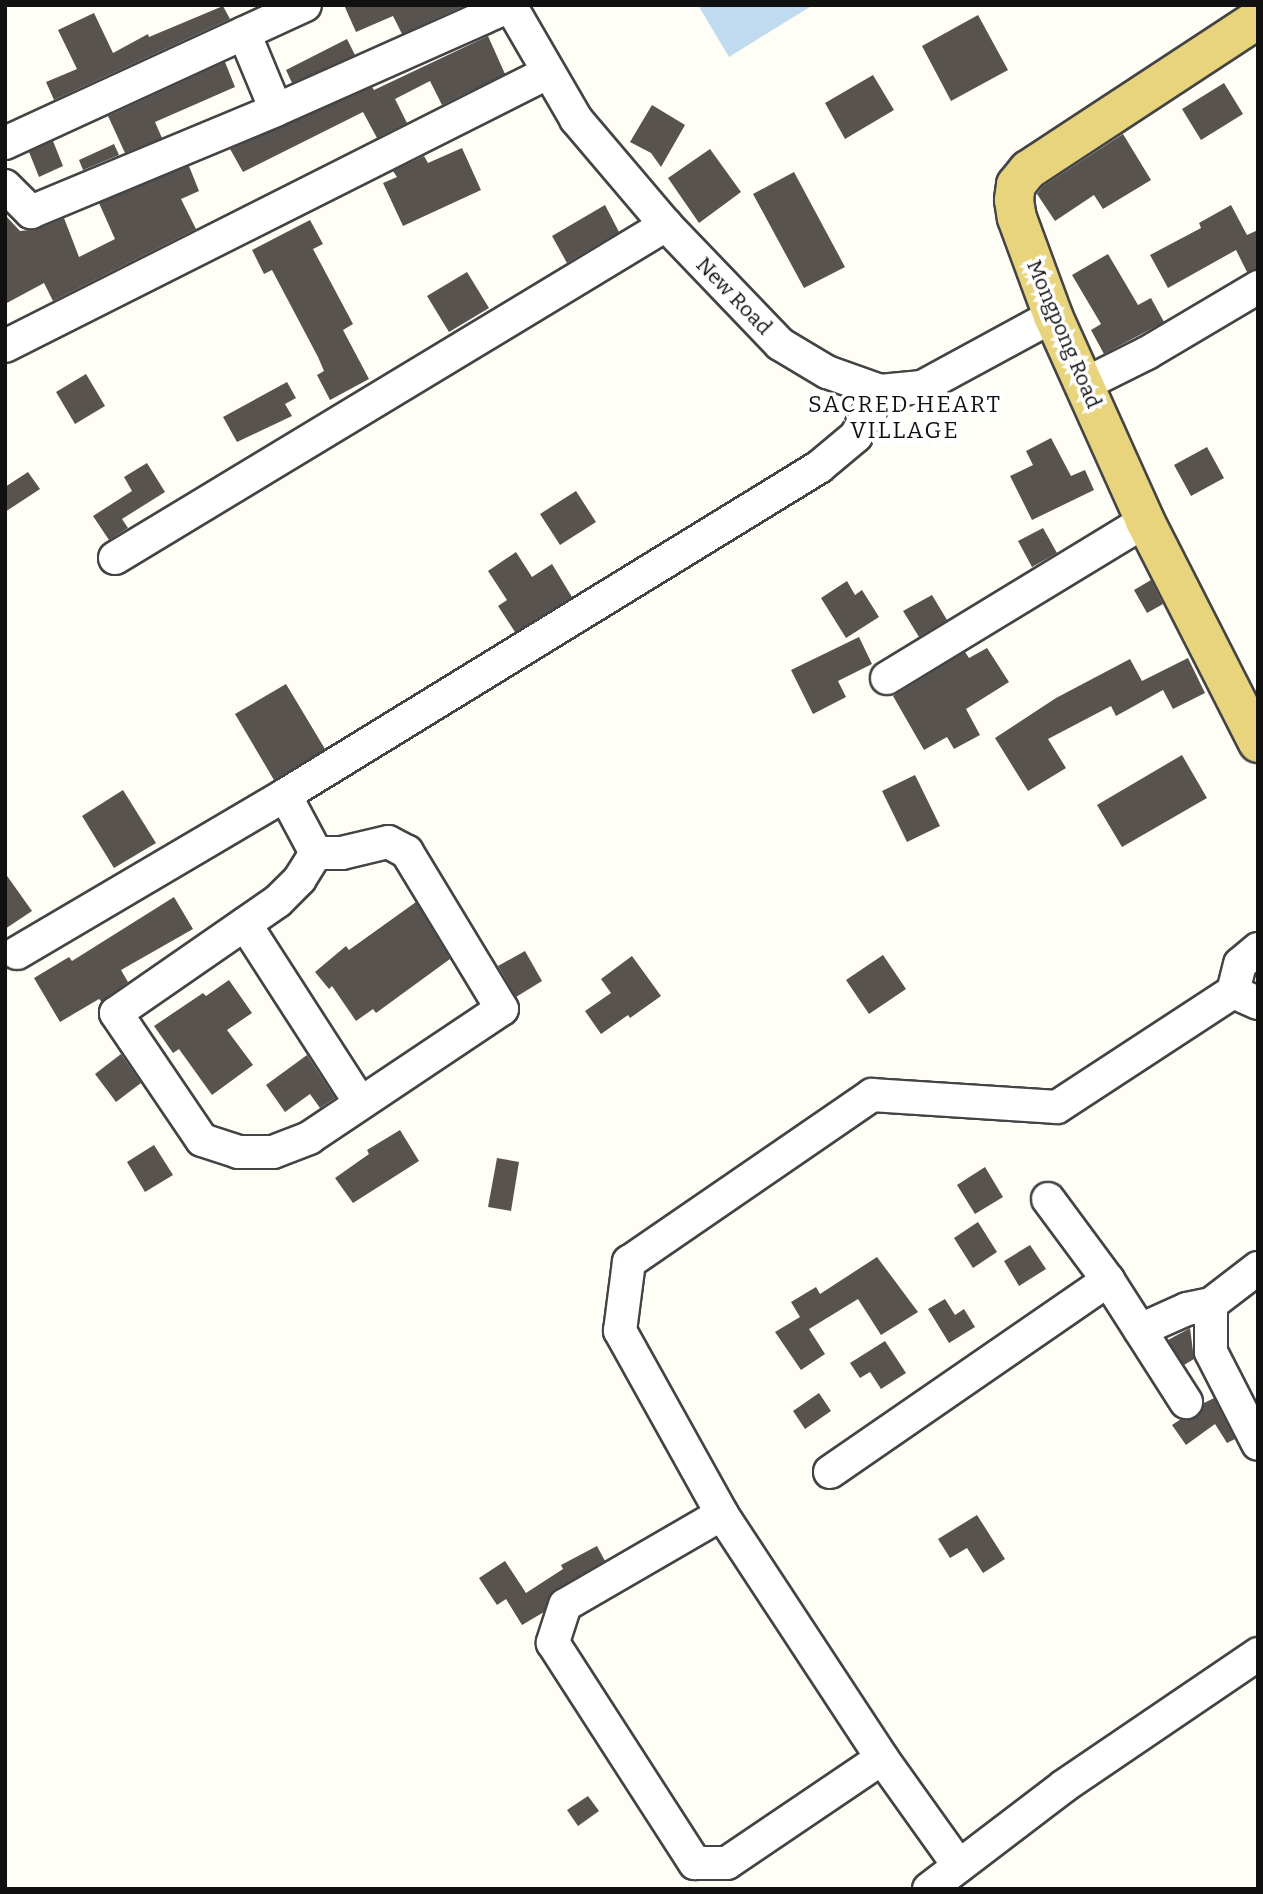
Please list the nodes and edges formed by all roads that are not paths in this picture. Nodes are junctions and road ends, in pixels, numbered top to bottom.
1 (305, 5) edge
2 (510, 6) edge
3 (1258, 19) edge
4 (244, 33) junction
5 (547, 73) junction
6 (276, 110) junction
7 (5, 143) edge
8 (5, 186) edge
9 (666, 225) junction
10 (1258, 287) edge
11 (1053, 316) junction
12 (5, 346) edge
13 (1085, 384) junction
14 (880, 391) junction
15 (1145, 521) junction
16 (115, 558) dead end
17 (887, 678) dead end
18 (1258, 743) edge
19 (285, 795) junction
20 (316, 853) junction
21 (245, 924) junction
22 (1258, 949) edge
23 (17, 953) dead end
24 (1245, 998) edge
25 (359, 1101) junction
26 (1048, 1199) dead end
27 (1258, 1268) edge
28 (1108, 1280) junction
29 (1211, 1304) junction
30 (1140, 1330) junction
31 (1186, 1402) dead end
32 (1258, 1444) edge
33 (830, 1472) dead end
34 (722, 1514) junction
35 (1258, 1654) edge
36 (882, 1758) junction
37 (959, 1866) junction
38 (929, 1889) edge

1 - 4 street
2 - 5 street, New Road
2 - 6 street
3 - 11 main road, Mongpong Road
4 - 6 street
4 - 7 street
5 - 9 street, New Road
5 - 12 street
6 - 8 street
9 - 14 street, New Road
9 - 16 street
10 - 13 street
11 - 13 main road, Mongpong Road
11 - 14 street, New Road
13 - 15 main road, Mongpong Road
14 - 19 street
15 - 17 street
15 - 18 main road, Mongpong Road
19 - 20 street
19 - 23 street
20 - 21 street
20 - 25 street
21 - 25 street
21 - 25 street
22 - 24 street
24 - 34 street
26 - 28 street
27 - 29 street
28 - 30 street
28 - 33 street
29 - 30 street
29 - 32 street
30 - 31 street
34 - 36 street
34 - 36 street
35 - 37 street
36 - 37 street
37 - 38 street

